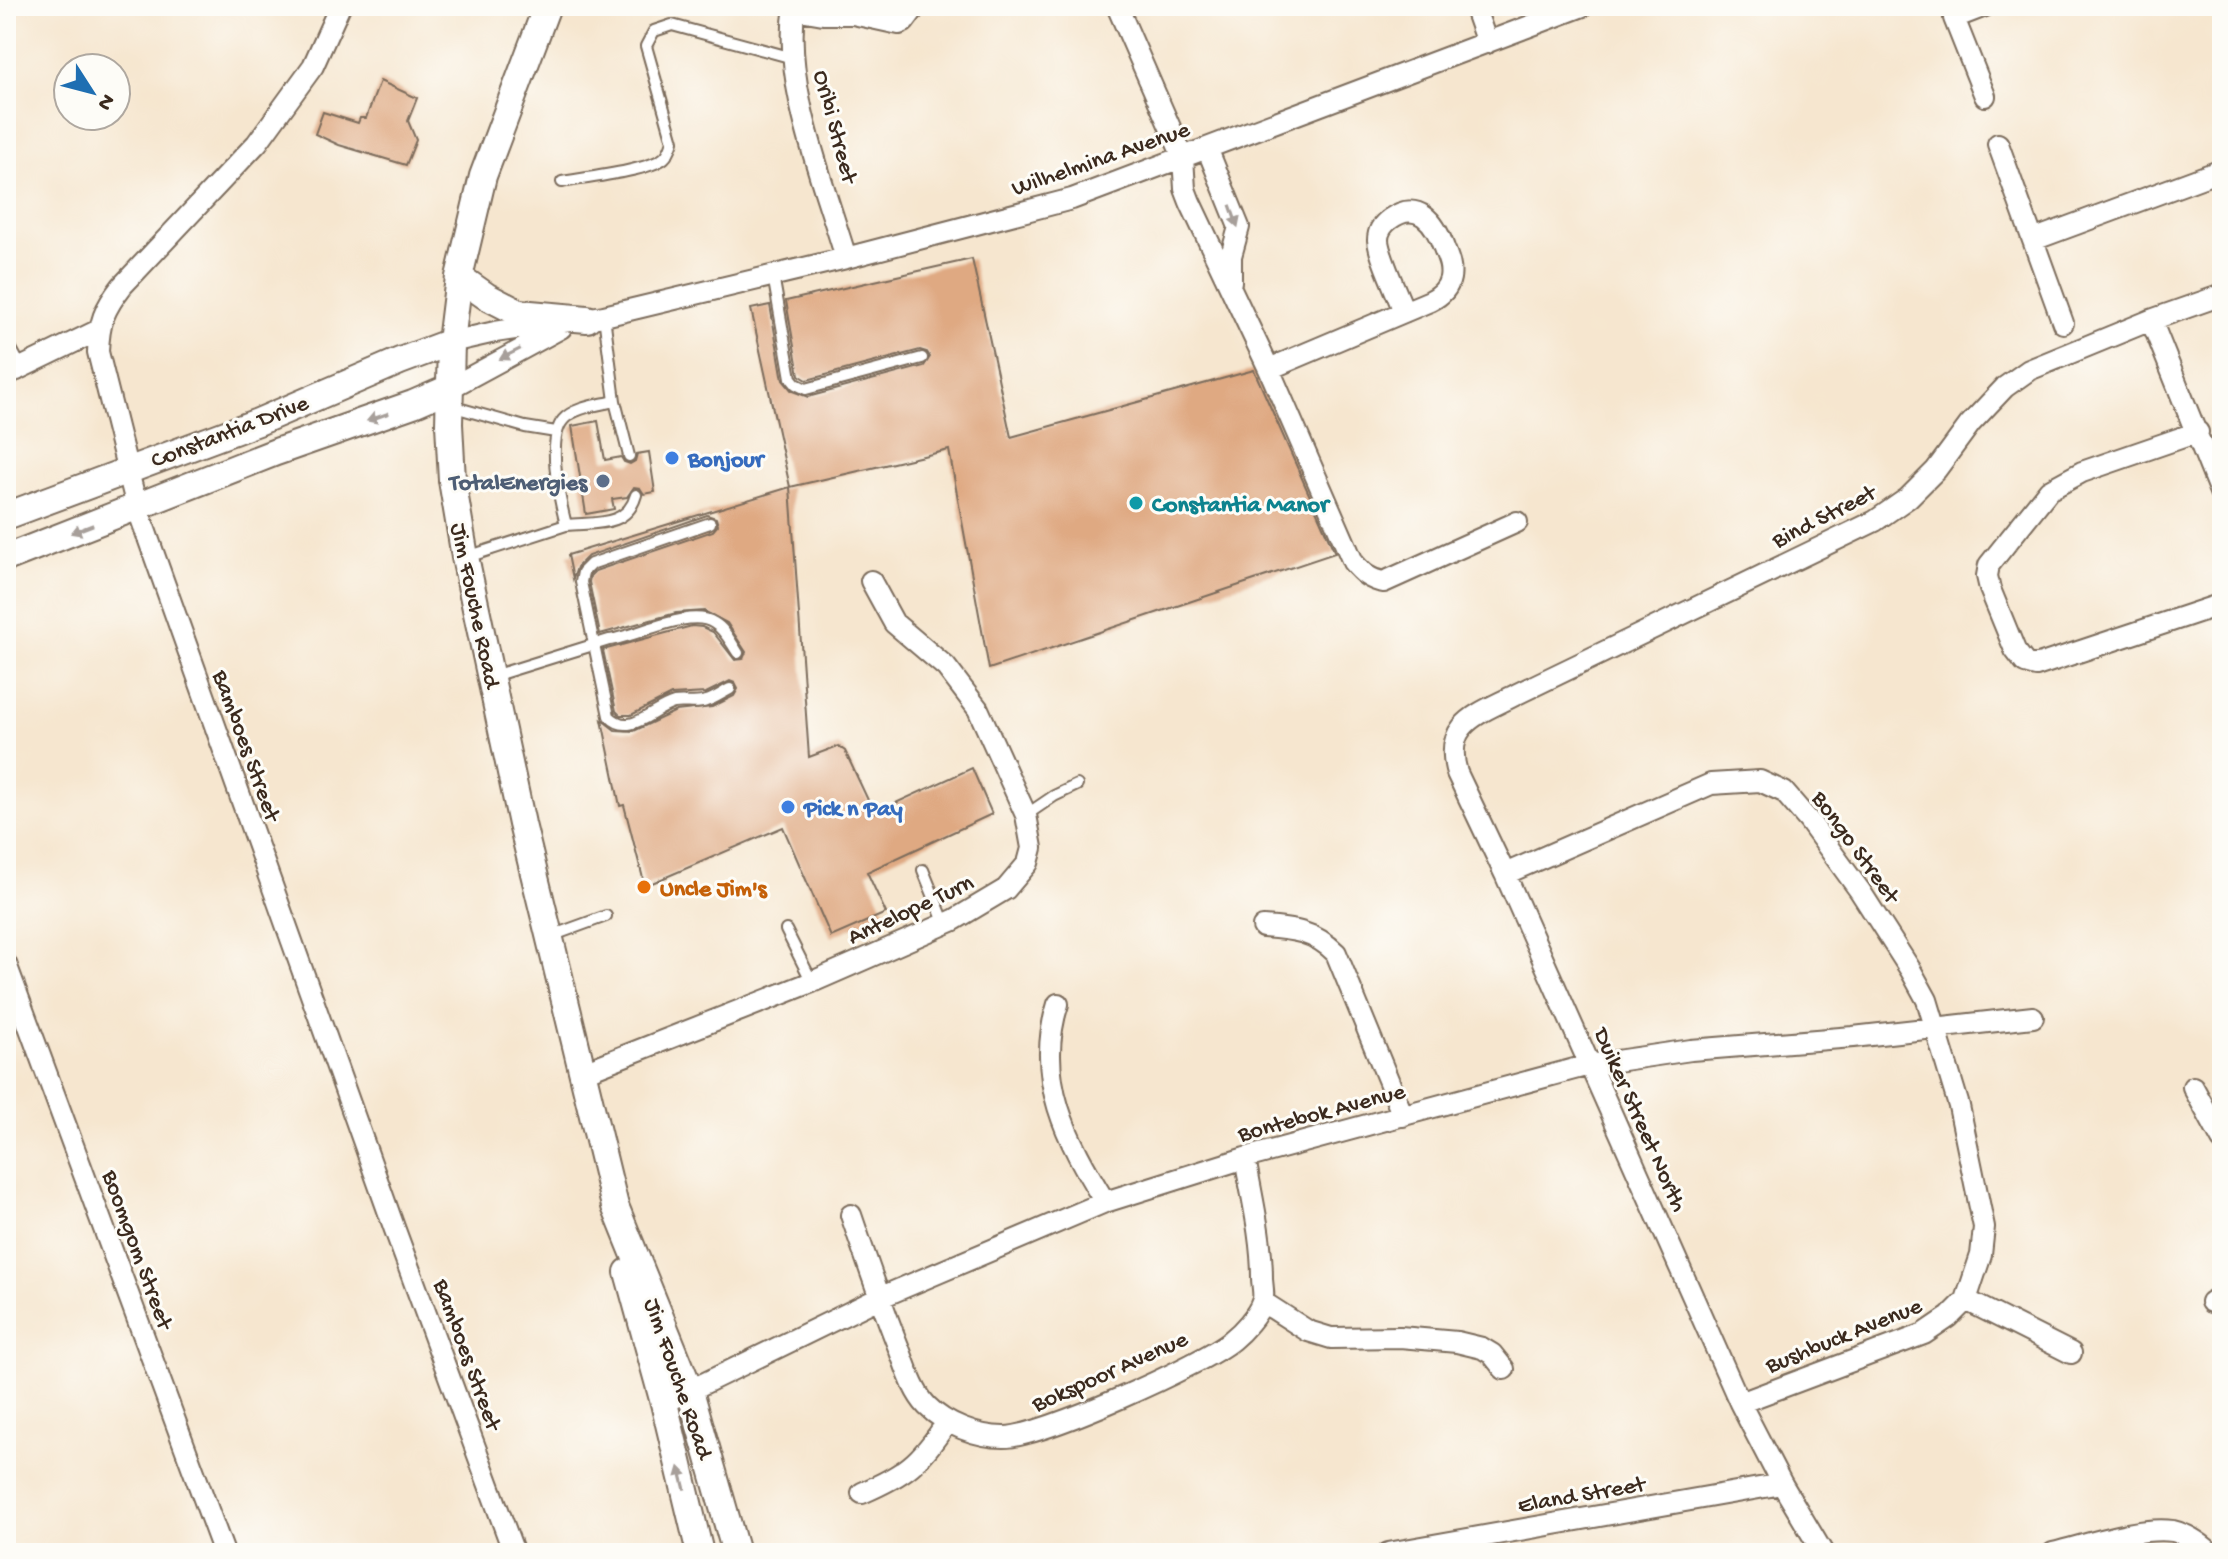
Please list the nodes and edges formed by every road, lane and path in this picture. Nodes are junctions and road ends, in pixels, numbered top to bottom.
1 (340, 6) edge
2 (547, 6) edge
3 (916, 6) edge
4 (1117, 6) edge
5 (1474, 6) edge
6 (1583, 6) edge
7 (1985, 6) edge
8 (794, 8) edge
9 (836, 10) edge
10 (1952, 12) edge
11 (1487, 43) junction
12 (793, 58) junction
13 (1985, 96) dead end
14 (1998, 144) dead end
15 (1207, 148) junction
16 (1183, 157) junction
17 (2222, 170) edge
18 (562, 182) dead end
19 (2033, 240) junction
20 (846, 258) junction
21 (773, 275) junction
22 (459, 277) junction
23 (1231, 286) junction
24 (2222, 295) edge
25 (1404, 312) junction
26 (588, 319) junction
27 (2151, 320) junction
28 (2063, 323) dead end
29 (99, 330) junction
30 (451, 342) junction
31 (6, 350) edge
32 (922, 358) dead end
33 (1269, 369) junction
34 (11, 372) edge
35 (450, 397) junction
36 (615, 401) junction
37 (556, 432) junction
38 (2198, 432) junction
39 (629, 456) dead end
40 (127, 469) junction
41 (636, 495) dead end
42 (2222, 497) edge
43 (137, 507) junction
44 (6, 516) edge
45 (1517, 522) dead end
46 (710, 523) dead end
47 (566, 525) junction
48 (465, 557) junction
49 (6, 558) edge
50 (871, 581) dead end
51 (2222, 604) edge
52 (596, 644) junction
53 (738, 653) dead end
54 (491, 676) junction
55 (730, 689) dead end
56 (1457, 773) joint
57 (1077, 785) dead end
58 (1026, 815) junction
59 (923, 870) dead end
60 (1505, 874) junction
61 (606, 916) dead end
62 (945, 924) junction
63 (1263, 927) dead end
64 (786, 930) dead end
65 (549, 937) junction
66 (7, 972) edge
67 (812, 982) junction
68 (1058, 1004) dead end
69 (2033, 1017) dead end
70 (1934, 1029) junction
71 (1589, 1065) junction
72 (581, 1073) junction
73 (2193, 1087) dead end
74 (1403, 1116) junction
75 (2222, 1140) edge
76 (1245, 1158) junction
77 (1105, 1202) junction
78 (615, 1206) junction
79 (851, 1215) dead end
80 (879, 1298) junction
81 (1966, 1300) junction
82 (1263, 1302) junction
83 (2071, 1353) dead end
84 (1504, 1369) dead end
85 (690, 1391) junction
86 (664, 1403) junction
87 (1740, 1403) junction
88 (947, 1422) junction
89 (1782, 1484) junction
90 (862, 1493) dead end
91 (1396, 1552) edge
92 (224, 1553) edge
93 (514, 1553) edge
94 (700, 1553) edge
95 (736, 1553) edge
96 (1823, 1553) edge
97 (2053, 1553) edge
98 (2211, 1553) edge

1 - 29 street, Bamboes Street
2 - 22 street, Jim Fouche Road
3 - 9 street
4 - 16 street
5 - 11 street
6 - 11 street, Wilhelmina Avenue
7 - 10 street
8 - 9 street
8 - 12 street, Oribi Street
10 - 13 street
11 - 15 street, Wilhelmina Avenue
12 - 18 lane
12 - 20 street, Oribi Street
14 - 19 street
15 - 16 street, Wilhelmina Avenue
15 -> 23 street
16 - 20 street, Wilhelmina Avenue
16 - 23 street
17 - 19 street
19 - 28 street
20 - 21 street, Wilhelmina Avenue
21 - 26 street, Wilhelmina Avenue
21 - 32 lane
22 - 26 street
22 - 30 street, Jim Fouche Road
23 - 33 street
24 - 27 street, Bind Street
25 - 25 street
25 - 33 street
26 - 30 street, Wilhelmina Avenue
26 -> 35 street, Wilhelmina Avenue
26 - 36 lane
27 - 38 street
27 - 56 street, Bind Street
29 - 34 street
29 - 40 street, Bamboes Street
30 - 35 street, Jim Fouche Road
30 - 40 street, Constantia Drive
31 - 34 street
33 - 45 street
35 - 37 lane
35 -> 43 street, Constantia Drive
35 - 48 street, Jim Fouche Road
36 - 37 lane
36 - 39 lane
37 - 47 lane
38 - 42 street
38 - 51 street
40 - 43 street, Bamboes Street
40 - 44 street, Constantia Drive
41 - 47 lane
43 -> 49 street, Constantia Drive
43 - 93 street, Bamboes Street
46 - 52 lane
47 - 48 lane
48 - 54 street, Jim Fouche Road
50 - 58 street, Antelope Turn
52 - 53 lane
52 - 54 lane
52 - 55 lane
54 - 65 street, Jim Fouche Road
56 - 60 street, Duiker Street North
57 - 58 lane
58 - 62 street, Antelope Turn
59 - 62 lane
60 - 70 street, Bongo Street
60 - 71 street, Duiker Street North
61 - 65 lane
62 - 67 street, Antelope Turn
63 - 74 street
64 - 67 lane
65 - 72 street, Jim Fouche Road
66 - 92 street, Boomgom Street
67 - 72 street, Antelope Turn
68 - 77 street
69 - 70 street, Bontebok Avenue
70 - 71 street, Bontebok Avenue
70 - 81 street
71 - 74 street, Bontebok Avenue
71 - 87 street, Duiker Street North
72 - 78 street, Jim Fouche Road
73 - 75 street
74 - 76 street, Bontebok Avenue
76 - 77 street, Bontebok Avenue
76 - 82 street
77 - 80 street, Bontebok Avenue
78 - 85 street, Jim Fouche Road
78 - 86 street, Jim Fouche Road
79 - 80 street, Bokspoor Avenue
80 - 85 street, Bontebok Avenue
80 - 88 street, Bokspoor Avenue
81 - 83 street
81 - 87 street, Bushbuck Avenue
82 - 84 street
82 - 88 street, Bokspoor Avenue
85 - 86 street, Bontebok Avenue
85 - 95 street, Jim Fouche Road
94 -> 86 street, Jim Fouche Road
87 - 89 street, Duiker Street North
88 - 90 street
89 - 91 street, Eland Street
89 - 96 street, Duiker Street North
97 - 98 street

